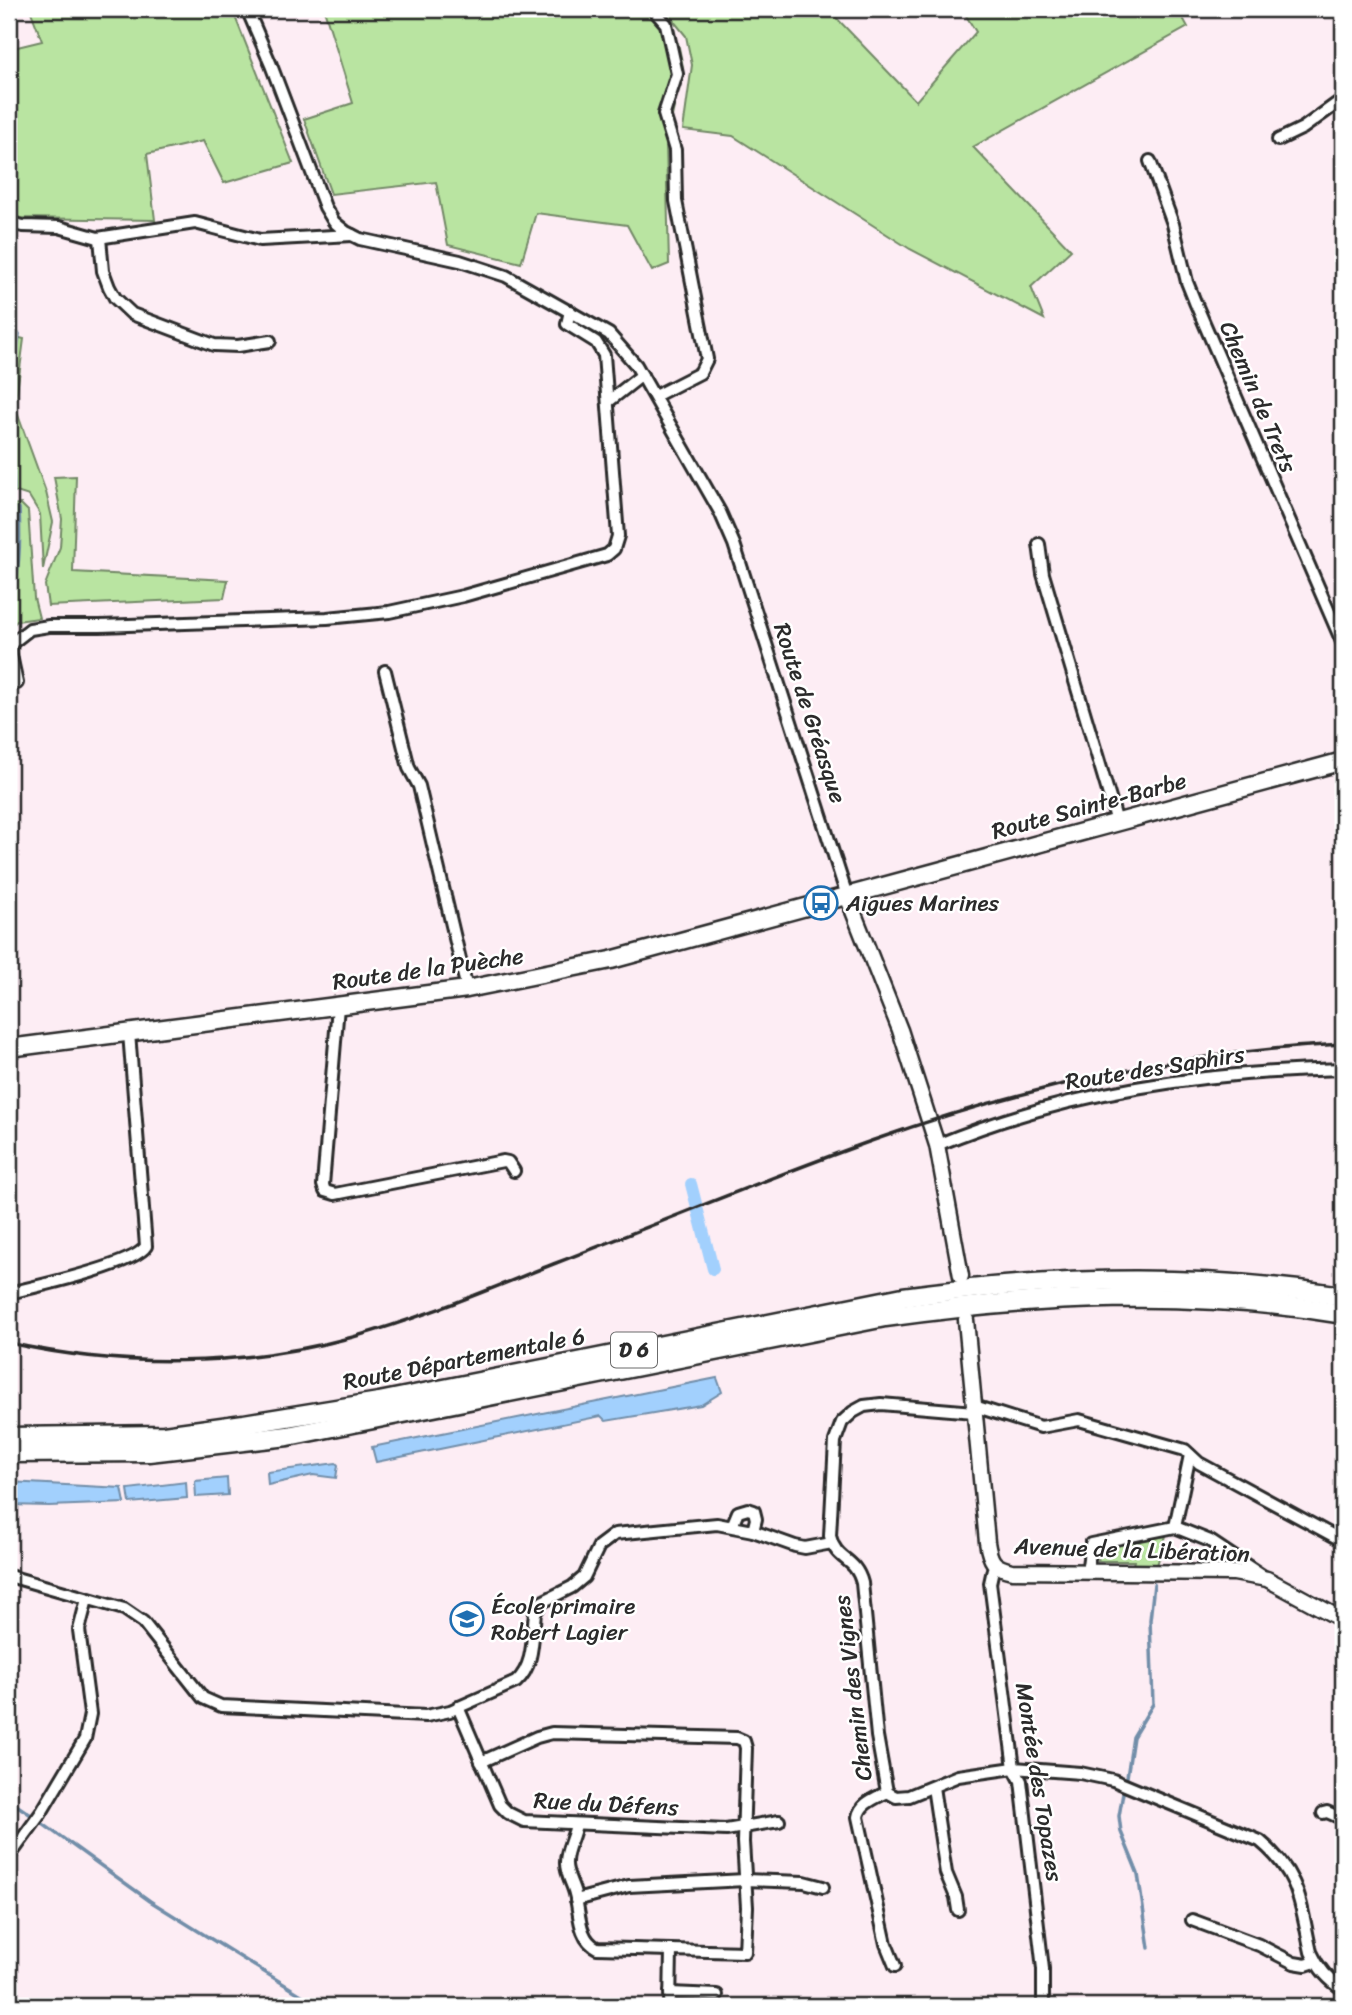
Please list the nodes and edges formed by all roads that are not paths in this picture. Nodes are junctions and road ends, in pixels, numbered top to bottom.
1 (247, 9) edge
2 (653, 9) edge
3 (1343, 99) edge
4 (1278, 140) dead end
5 (1150, 161) dead end
6 (9, 223) edge
7 (352, 235) junction
8 (100, 238) junction
9 (570, 310) junction
10 (270, 341) dead end
11 (642, 375) junction
12 (655, 397) junction
13 (609, 401) junction
14 (1039, 544) dead end
15 (1343, 644) edge
16 (385, 671) dead end
17 (17, 683) dead end
18 (1343, 761) edge
19 (1117, 822) junction
20 (847, 896) junction
21 (467, 989) junction
22 (338, 1006) junction
23 (129, 1033) junction
24 (9, 1048) edge
25 (1343, 1069) edge
26 (937, 1145) junction
27 (514, 1171) dead end
28 (961, 1276) dead end
29 (1260, 1286) junction
30 (1343, 1287) edge
31 (9, 1293) edge
32 (1343, 1296) edge
33 (1244, 1301) junction
34 (1343, 1314) edge
35 (966, 1320) dead end
36 (1343, 1324) edge
37 (974, 1409) junction
38 (9, 1437) edge
39 (9, 1453) edge
40 (1190, 1455) junction
41 (732, 1526) junction
42 (1175, 1527) junction
43 (753, 1531) junction
44 (1343, 1541) edge
45 (832, 1543) junction
46 (994, 1565) junction
47 (1087, 1573) junction
48 (9, 1576) edge
49 (1266, 1579) junction
50 (87, 1599) junction
51 (1343, 1620) edge
52 (458, 1707) junction
53 (481, 1762) junction
54 (1014, 1769) junction
55 (933, 1787) junction
56 (887, 1792) junction
57 (1323, 1813) dead end
58 (1343, 1819) edge
59 (779, 1821) dead end
60 (576, 1824) junction
61 (744, 1827) junction
62 (9, 1857) edge
63 (745, 1880) junction
64 (823, 1887) dead end
65 (576, 1900) junction
66 (958, 1910) dead end
67 (1192, 1920) dead end
68 (671, 1950) junction
69 (1315, 1962) junction
70 (895, 1966) dead end
71 (1343, 1989) edge
72 (670, 1993) junction
73 (716, 1995) dead end
74 (670, 2006) edge
75 (1043, 2006) edge

1 - 7 street
2 - 12 street
3 - 4 street
5 - 15 street, Chemin de Trets
6 - 8 street
7 - 8 street
7 - 9 street, Route de Gréasque
8 - 10 street
9 - 11 street, Route de Gréasque
9 - 13 street
11 - 12 street, Route de Gréasque
11 - 13 street
12 - 20 street, Route de Gréasque
13 - 17 street
14 - 19 street
16 - 21 street
18 - 19 main road, Route Sainte-Barbe
19 - 20 main road, Route Sainte-Barbe
20 - 21 main road, Route de la Puèche
20 - 26 street
21 - 22 main road, Route de la Puèche
22 - 23 main road, Route de la Puèche
22 - 27 street
23 - 24 main road, Route de la Puèche
23 - 31 street
25 - 26 street, Route des Saphirs
26 - 28 street
29 - 30 highway
29 - 32 highway, D 6
29 - 38 highway, Route Départementale 6 / D 6
33 - 34 highway, D 6
33 - 36 highway
33 - 39 highway, Route Départementale 6 / D 6
35 - 37 street
37 - 40 street
37 - 45 street
37 - 46 street
40 - 42 street
40 - 44 street
41 - 43 street
41 - 43 street
41 - 52 street
42 - 47 street
42 - 49 street
43 - 45 street
45 - 56 street, Chemin des Vignes
46 - 47 street, Avenue de la Libération
46 - 54 street, Montée des Topazes
47 - 49 street, Avenue de la Libération
48 - 50 street
49 - 51 street, Avenue de la Libération
50 - 52 street
50 - 62 street
52 - 53 street, Rue du Défens
53 - 60 street, Rue du Défens
53 - 61 street
54 - 55 street, Chemin des Vignes
54 - 69 street, Chemin des Vignes
54 - 75 street, Montée des Topazes
55 - 56 street, Chemin des Vignes
55 - 66 street
56 - 70 street
57 - 58 street
59 - 61 street, Rue du Défens
60 - 61 street, Rue du Défens
60 - 65 street
61 - 63 street
63 - 64 street
63 - 65 street
63 - 68 street
65 - 68 street
67 - 69 street
68 - 72 street
69 - 71 street
72 - 73 street
72 - 74 street

